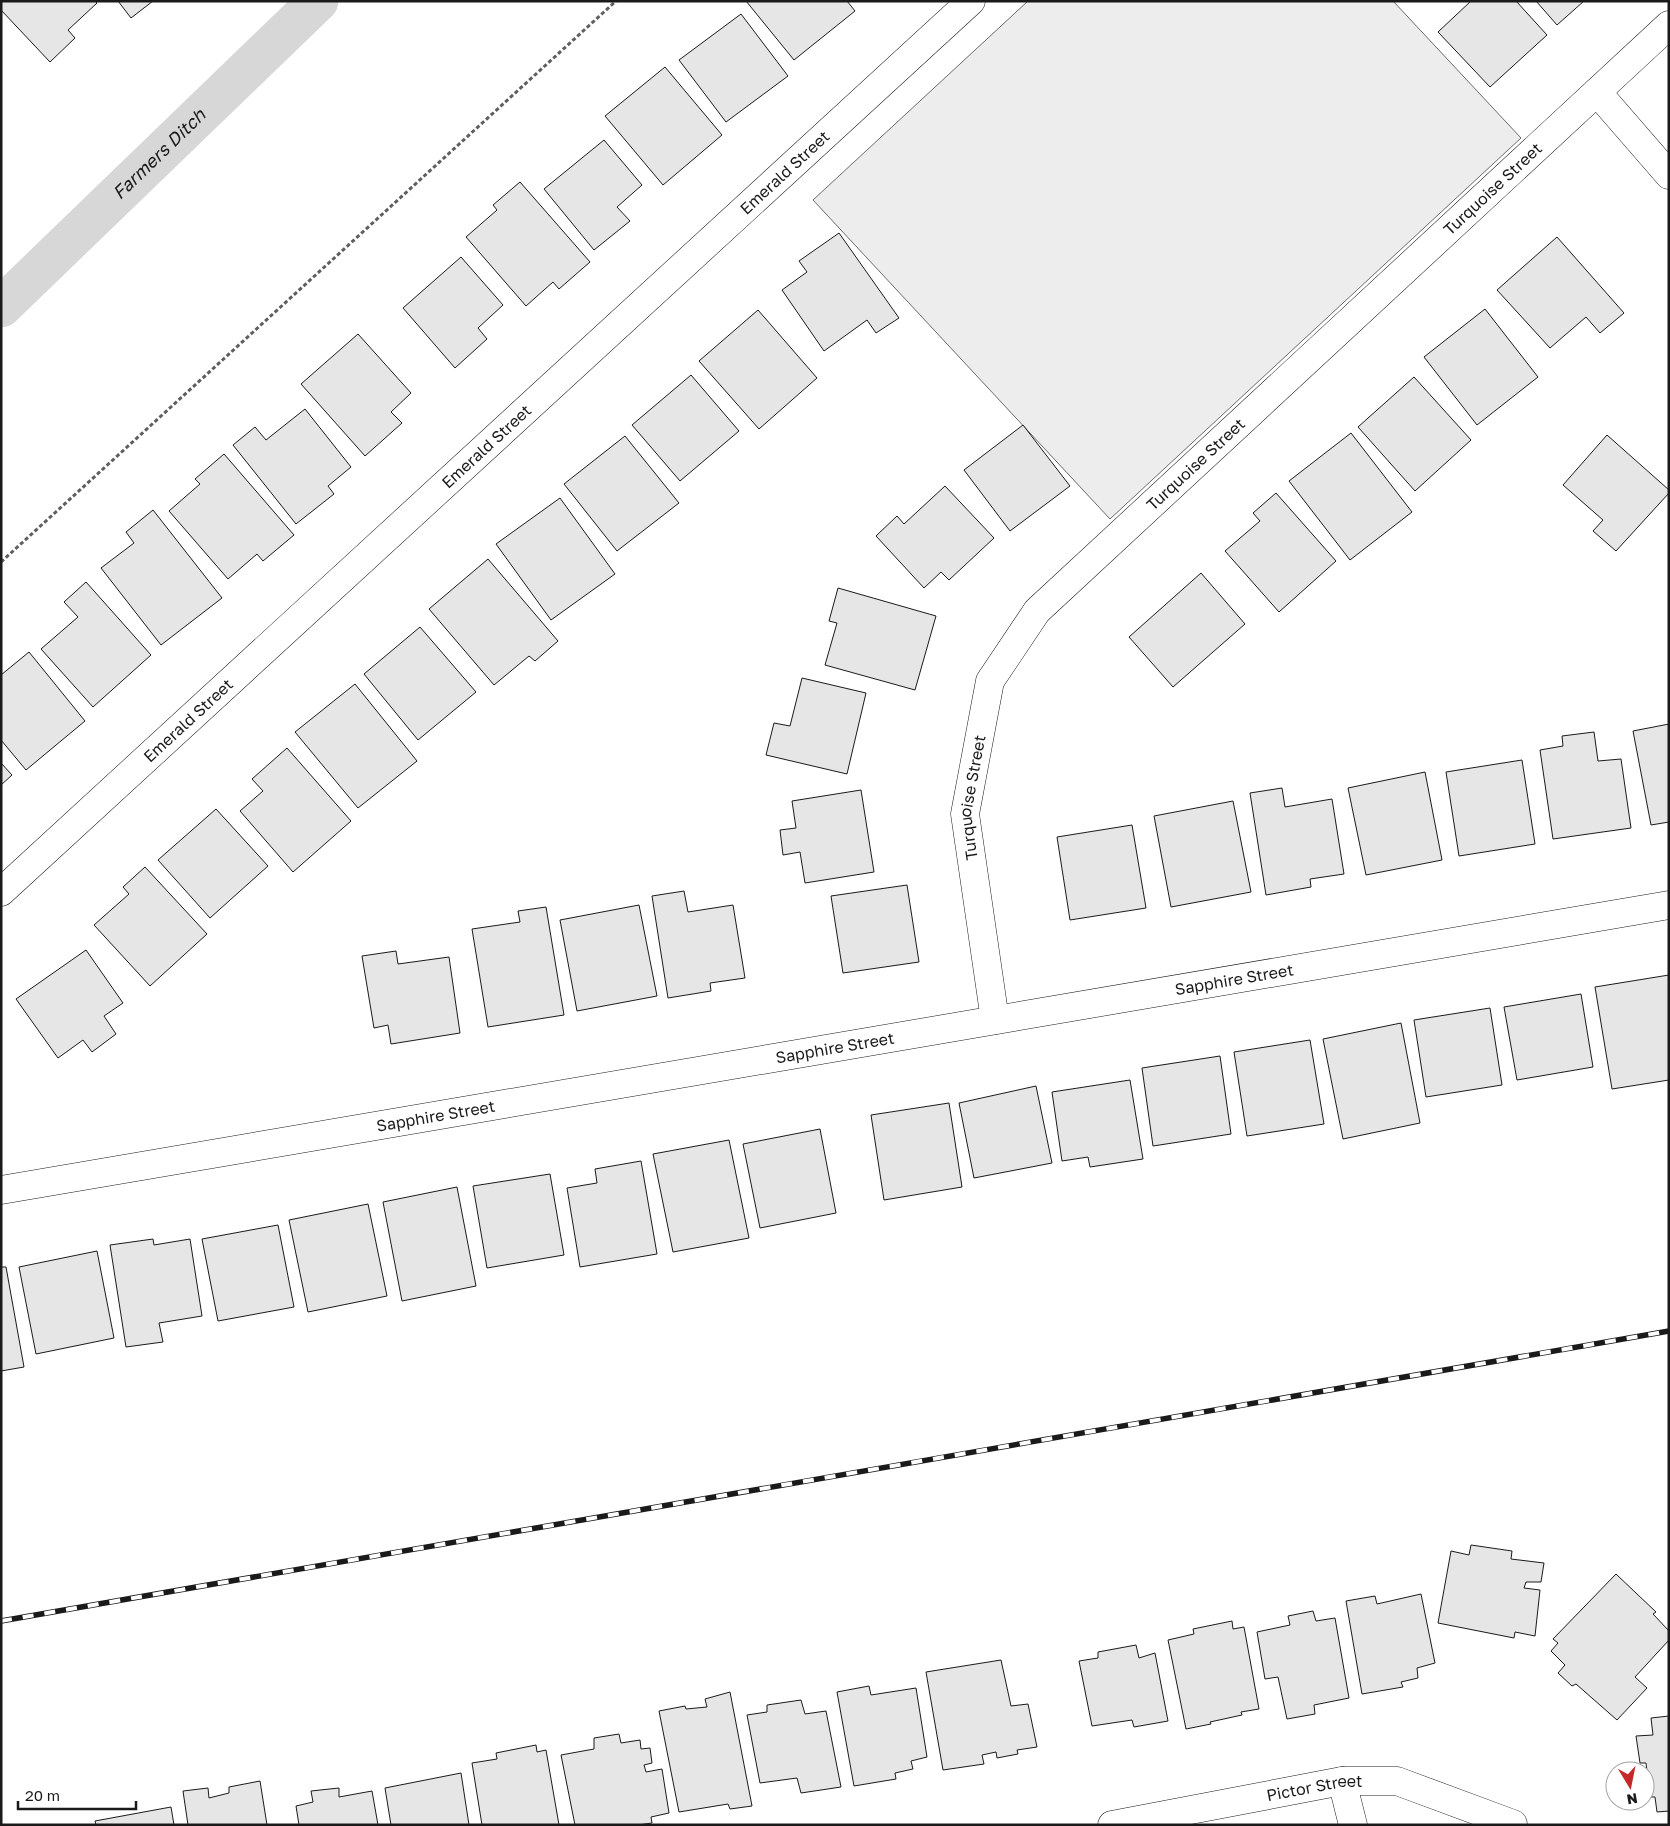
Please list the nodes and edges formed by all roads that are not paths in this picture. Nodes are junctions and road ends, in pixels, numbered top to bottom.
1 (959, 5) edge
2 (1669, 26) edge
3 (1598, 92) junction
4 (1669, 175) edge
5 (1, 892) edge
6 (1669, 905) edge
7 (995, 1020) junction
8 (1, 1190) edge
9 (1342, 1782) junction
10 (1513, 1824) edge
11 (1112, 1825) edge
12 (1353, 1825) edge

1 - 5 street, Emerald Street
2 - 3 street, Turquoise Street
3 - 4 street
3 - 7 street, Turquoise Street
6 - 7 street, Sapphire Street
7 - 8 street, Sapphire Street
9 - 10 street, Pictor Street
9 - 11 street, Pictor Street
9 - 12 street

